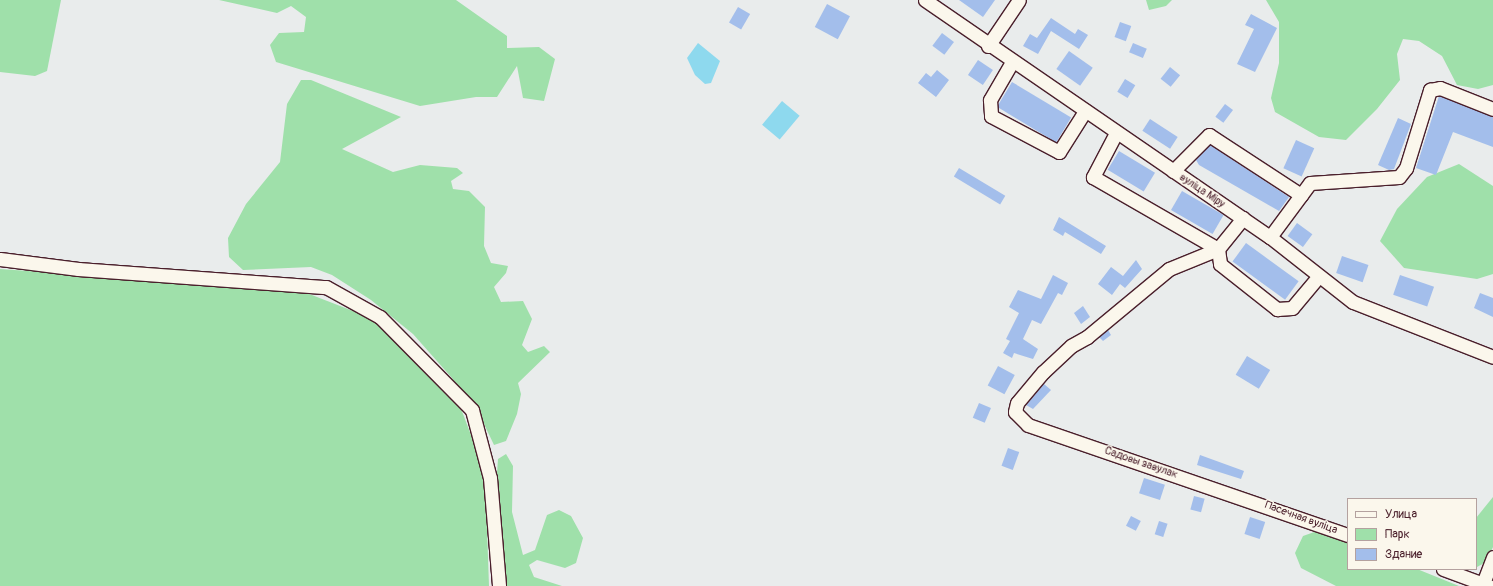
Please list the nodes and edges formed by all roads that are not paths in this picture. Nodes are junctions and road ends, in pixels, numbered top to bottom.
1 (925, 0) edge
2 (1018, 0) edge
3 (988, 46) junction
4 (1012, 62) junction
5 (1493, 108) edge
6 (1085, 112) junction
7 (1116, 133) junction
8 (1173, 172) junction
9 (1301, 195) junction
10 (1243, 218) junction
11 (1270, 237) junction
12 (1218, 249) junction
13 (0, 259) edge
14 (1318, 276) junction
15 (1493, 357) edge
16 (1254, 501) joint
17 (1347, 535) edge
18 (1493, 558) edge
19 (1446, 570) edge
20 (1485, 585) edge
21 (498, 586) edge

1 - 3 street, вуліца Міру
2 - 3 street
3 - 4 street, вуліца Міру
4 - 6 street, вуліца Міру
4 - 6 street
5 - 9 street
6 - 7 street, вуліца Міру
7 - 8 street, вуліца Міру
7 - 12 street
8 - 9 street
8 - 10 street, вуліца Міру
9 - 11 street
10 - 11 street, вуліца Міру
10 - 12 street
11 - 14 street, вуліца Міру
12 - 14 street
12 - 16 street, Садовы завулак
13 - 21 street
14 - 15 street, вуліца Міру
16 - 17 street, Пасечная вуліца
18 - 20 street
19 - 20 street

